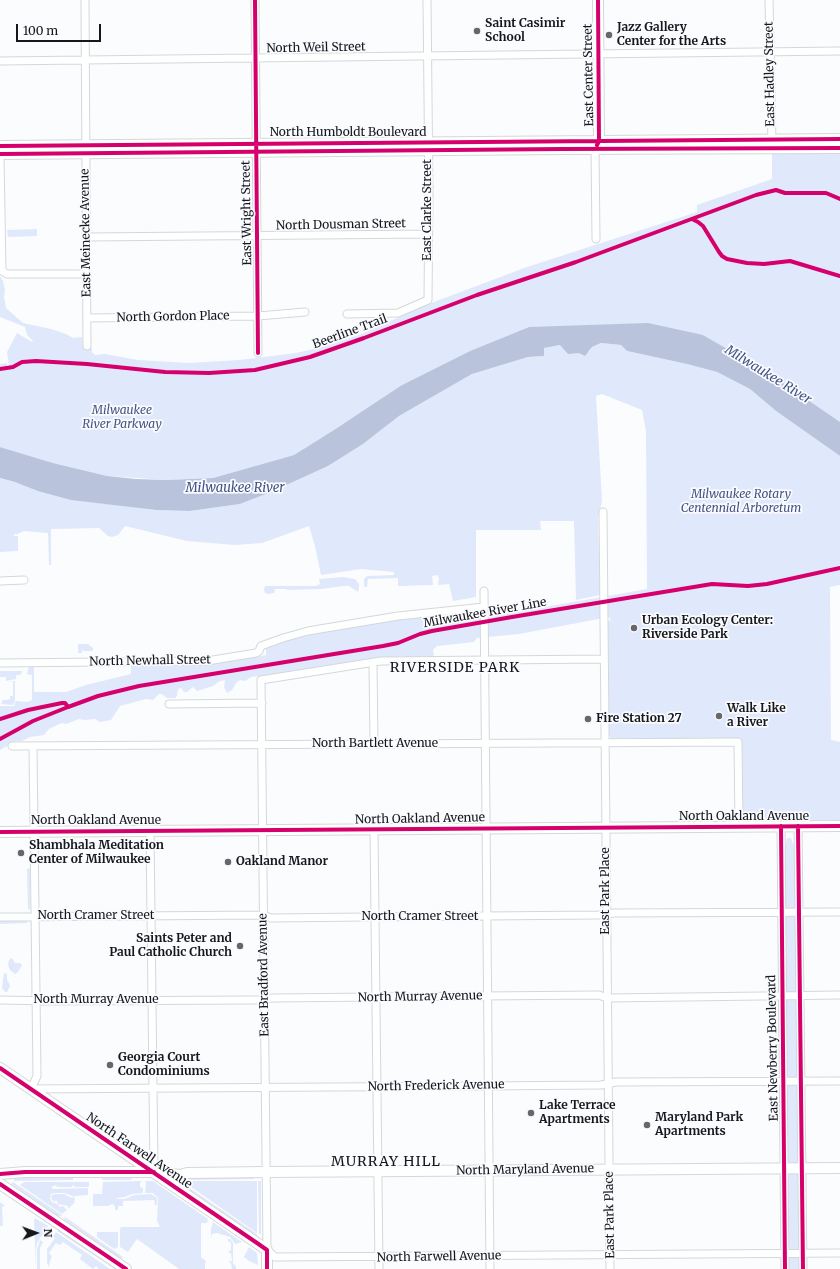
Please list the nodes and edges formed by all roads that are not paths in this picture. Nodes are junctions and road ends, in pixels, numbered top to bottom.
1 (85, 0) edge
2 (255, 0) edge
3 (427, 0) edge
4 (598, 0) edge
5 (769, 0) edge
6 (840, 51) edge
7 (770, 52) junction
8 (599, 54) junction
9 (427, 56) junction
10 (256, 58) junction
11 (86, 60) junction
12 (0, 61) edge
13 (840, 139) edge
14 (772, 144) junction
15 (597, 145) junction
16 (0, 146) edge
17 (428, 146) junction
18 (257, 148) junction
19 (840, 148) edge
20 (86, 149) junction
21 (0, 154) edge
22 (0, 157) edge
23 (428, 234) junction
24 (257, 236) junction
25 (86, 237) junction
26 (596, 239) dead end
27 (87, 274) junction
28 (305, 312) dead end
29 (347, 314) dead end
30 (258, 316) junction
31 (87, 318) junction
32 (87, 346) dead end
33 (258, 353) dead end
34 (603, 512) dead end
35 (24, 580) dead end
36 (0, 581) edge
37 (484, 591) dead end
38 (484, 606) junction
39 (604, 659) junction
40 (485, 660) junction
41 (0, 663) edge
42 (373, 663) junction
43 (262, 703) junction
44 (169, 704) dead end
45 (604, 743) junction
46 (374, 744) junction
47 (486, 744) junction
48 (262, 745) junction
49 (12, 746) dead end
50 (33, 747) junction
51 (781, 826) junction
52 (798, 826) junction
53 (840, 826) edge
54 (739, 827) junction
55 (486, 828) junction
56 (606, 828) junction
57 (374, 829) junction
58 (262, 830) junction
59 (150, 831) junction
60 (0, 832) edge
61 (34, 832) junction
62 (840, 912) edge
63 (606, 913) junction
64 (781, 913) junction
65 (799, 913) junction
66 (263, 915) junction
67 (151, 916) junction
68 (487, 916) junction
69 (0, 917) edge
70 (35, 917) junction
71 (375, 917) junction
72 (840, 995) edge
73 (488, 996) junction
74 (782, 996) junction
75 (800, 996) junction
76 (376, 997) junction
77 (607, 998) junction
78 (0, 1000) edge
79 (36, 1000) junction
80 (264, 1000) junction
81 (152, 1001) junction
82 (0, 1068) edge
83 (783, 1081) junction
84 (801, 1081) junction
85 (840, 1081) edge
86 (608, 1082) junction
87 (489, 1086) junction
88 (377, 1087) junction
89 (153, 1088) junction
90 (265, 1088) junction
91 (31, 1089) junction
92 (784, 1168) junction
93 (802, 1168) junction
94 (840, 1168) edge
95 (609, 1169) junction
96 (489, 1170) junction
97 (154, 1172) junction
98 (266, 1172) junction
99 (377, 1172) junction
100 (0, 1174) edge
101 (0, 1184) edge
102 (267, 1250) junction
103 (784, 1253) junction
104 (803, 1253) junction
105 (840, 1253) edge
106 (610, 1255) junction
107 (490, 1256) junction
108 (378, 1257) junction
109 (126, 1269) edge
110 (267, 1269) edge
111 (379, 1269) edge
112 (490, 1269) edge
113 (610, 1269) edge
114 (785, 1269) edge
115 (803, 1269) edge

1 - 11 street, East Meinecke Avenue
2 - 10 street, East Wright Street
3 - 9 street, East Clarke Street
4 - 8 main road, East Center Street
5 - 7 street, East Hadley Street
6 - 7 street, North Weil Street
7 - 8 street, North Weil Street
7 - 14 street, East Hadley Street
8 - 9 street, North Weil Street
8 - 15 main road, East Center Street
9 - 10 street, North Weil Street
9 - 17 street, East Clarke Street
10 - 11 street, North Weil Street
10 - 18 street, East Wright Street
11 - 12 street, North Weil Street
11 - 20 street, East Meinecke Avenue
13 - 14 main road
14 - 15 main road, North Humboldt Boulevard
14 - 19 main road
15 - 17 main road, North Humboldt Boulevard
15 - 26 street, East Center Street
16 - 20 main road, North Humboldt Boulevard
17 - 18 main road, North Humboldt Boulevard
17 - 23 street, East Clarke Street
18 - 20 main road, North Humboldt Boulevard
18 - 24 street, East Wright Street
20 - 21 main road, North Humboldt Boulevard
20 - 25 street, East Meinecke Avenue
22 - 27 street
23 - 24 street, North Dousman Street
23 - 29 street, East Clarke Street
24 - 25 street, North Dousman Street
24 - 30 street, East Wright Street
25 - 27 street, East Meinecke Avenue
27 - 31 street, East Meinecke Avenue
28 - 30 street, North Gordon Place
30 - 31 street, North Gordon Place
30 - 33 street, East Wright Street
31 - 32 street, East Meinecke Avenue
34 - 39 street, East Park Place
35 - 36 street
37 - 38 street
38 - 40 street
38 - 41 street, North Newhall Street
39 - 40 street
39 - 45 street, East Park Place
40 - 42 street
40 - 47 street
42 - 43 street, East Bradford Avenue
42 - 46 street
43 - 44 street
43 - 48 street, East Bradford Avenue
45 - 47 street, North Bartlett Avenue
45 - 54 street, North Bartlett Avenue
45 - 56 street, East Park Place
46 - 47 street, North Bartlett Avenue
46 - 48 street, North Bartlett Avenue
47 - 55 street
48 - 50 street, North Bartlett Avenue
48 - 58 street, East Bradford Avenue
49 - 50 street, North Bartlett Avenue
50 - 61 street
51 - 52 main road, North Oakland Avenue
51 - 54 main road, North Oakland Avenue
51 - 64 street, East Newberry Boulevard
52 - 53 main road, North Oakland Avenue
52 - 65 street
54 - 56 main road, North Oakland Avenue
55 - 56 main road, North Oakland Avenue
55 - 57 main road, North Oakland Avenue
55 - 68 street
56 - 63 street, East Park Place
57 - 58 main road, North Oakland Avenue
57 - 71 street
58 - 59 main road, North Oakland Avenue
58 - 66 street, East Bradford Avenue
59 - 61 main road, North Oakland Avenue
59 - 67 street
60 - 61 main road, North Oakland Avenue
61 - 70 street
62 - 65 street, North Cramer Street
63 - 64 street, North Cramer Street
63 - 68 street, North Cramer Street
63 - 77 street, East Park Place
64 - 65 street, North Cramer Street
64 - 74 street, East Newberry Boulevard
65 - 75 street
66 - 67 street, North Cramer Street
66 - 71 street, North Cramer Street
66 - 80 street, East Bradford Avenue
67 - 70 street, North Cramer Street
67 - 81 street
68 - 71 street, North Cramer Street
68 - 73 street
69 - 70 street, North Cramer Street
70 - 79 street
71 - 76 street
72 - 75 street, North Murray Avenue
73 - 76 street, North Murray Avenue
73 - 77 street, North Murray Avenue
73 - 87 street
74 - 75 street, North Murray Avenue
74 - 77 street, North Murray Avenue
74 - 83 street, East Newberry Boulevard
75 - 84 street
76 - 80 street, North Murray Avenue
76 - 88 street
77 - 86 street, East Park Place
78 - 79 street, North Murray Avenue
79 - 81 street, North Murray Avenue
79 - 91 street
80 - 81 street, North Murray Avenue
80 - 90 street, East Bradford Avenue
81 - 89 street
82 - 91 main road, North Farwell Avenue
83 - 84 street, North Frederick Avenue
83 - 86 street, North Frederick Avenue
83 - 92 street, East Newberry Boulevard
84 - 85 street, North Frederick Avenue
84 - 93 street
86 - 87 street, North Frederick Avenue
86 - 95 street, East Park Place
87 - 88 street, North Frederick Avenue
87 - 96 street
88 - 90 street, North Frederick Avenue
88 - 99 street
89 - 90 street, North Frederick Avenue
89 - 91 street, North Frederick Avenue
89 - 97 street
90 - 98 street, East Bradford Avenue
91 - 97 main road, North Farwell Avenue
92 - 93 main road, North Maryland Avenue
92 - 95 main road, North Maryland Avenue
92 - 103 street, East Newberry Boulevard
93 - 94 main road, North Maryland Avenue
93 - 104 street
95 - 96 main road, North Maryland Avenue
95 - 106 street, East Park Place
96 - 99 main road, North Maryland Avenue
96 - 107 street
97 - 98 main road, North Maryland Avenue
97 - 100 main road, North Maryland Avenue
97 - 102 main road, North Farwell Avenue
98 - 99 main road, North Maryland Avenue
98 - 102 street, East Bradford Avenue
99 - 108 street
101 - 109 main road
102 - 108 street, North Farwell Avenue
102 - 110 main road, East Bradford Avenue
103 - 104 street, North Farwell Avenue
103 - 106 street, North Farwell Avenue
103 - 114 street, East Newberry Boulevard
104 - 105 street, North Farwell Avenue
104 - 115 street
106 - 107 street, North Farwell Avenue
106 - 113 street, East Park Place
107 - 108 street, North Farwell Avenue
107 - 112 street
108 - 111 street

